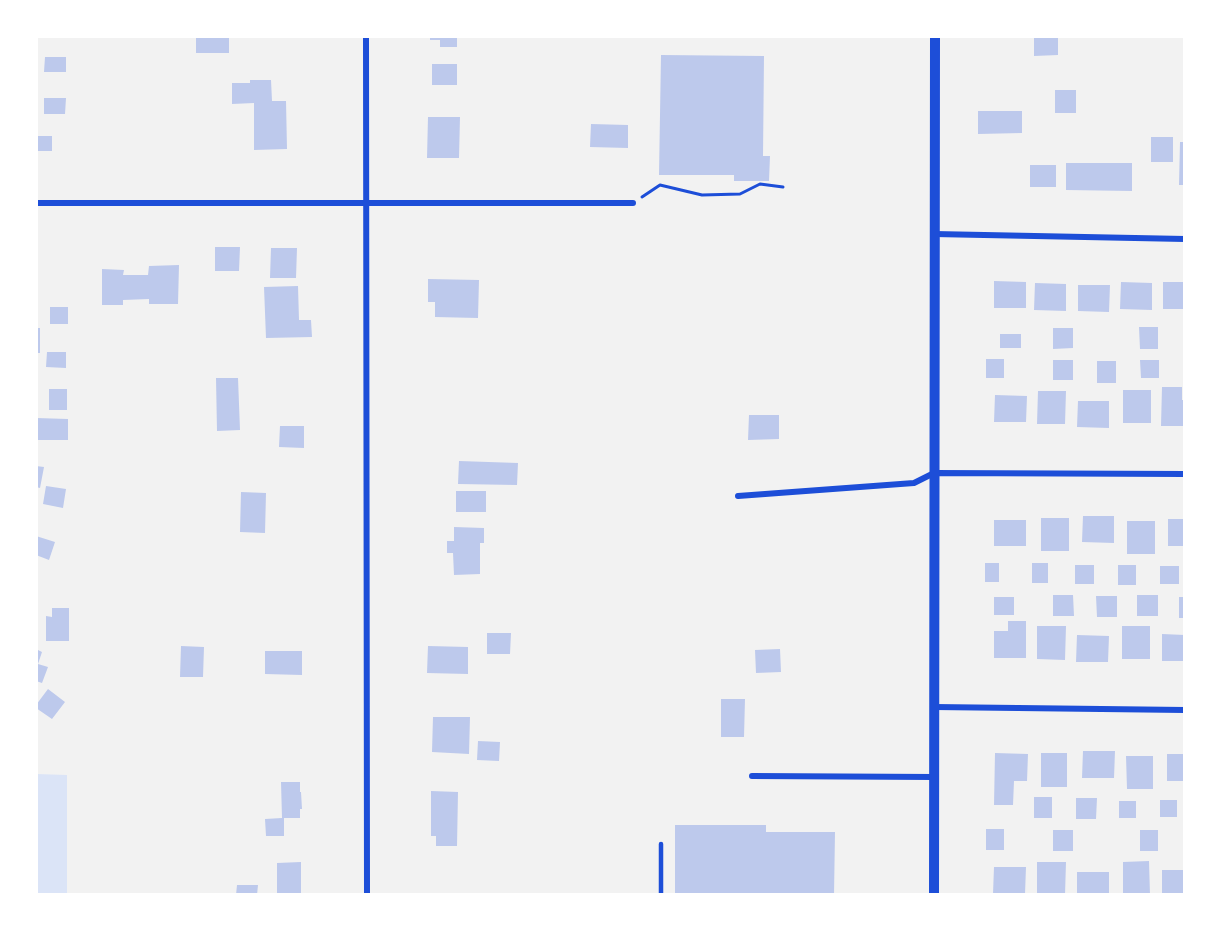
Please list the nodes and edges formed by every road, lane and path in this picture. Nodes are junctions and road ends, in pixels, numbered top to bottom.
1 (366, 36) edge
2 (935, 36) edge
3 (783, 187) dead end
4 (36, 203) edge
5 (366, 203) junction
6 (633, 203) joint
7 (934, 234) junction
8 (1185, 239) edge
9 (934, 473) junction
10 (1185, 474) edge
11 (738, 496) dead end
12 (934, 707) junction
13 (1185, 710) edge
14 (752, 776) dead end
15 (934, 777) junction
16 (661, 844) dead end
17 (367, 895) edge
18 (661, 895) edge
19 (934, 895) edge

1 - 5 street
2 - 7 street
3 - 6 path
4 - 5 street
5 - 6 street
5 - 17 street
7 - 8 street
7 - 9 street
9 - 10 street
9 - 11 street
9 - 12 street
12 - 13 street
12 - 15 street
14 - 15 street
15 - 19 street
16 - 18 lane

